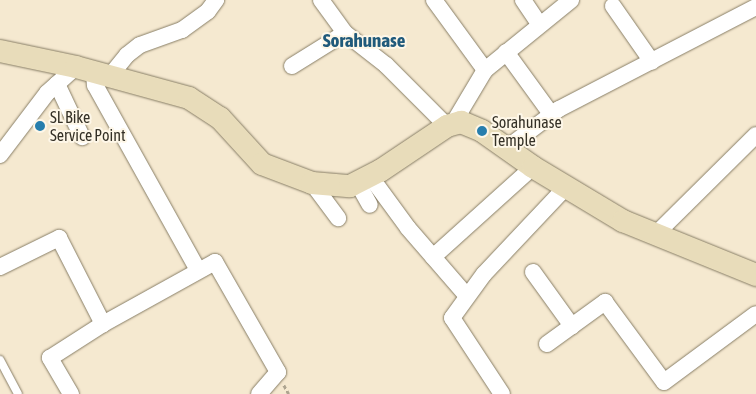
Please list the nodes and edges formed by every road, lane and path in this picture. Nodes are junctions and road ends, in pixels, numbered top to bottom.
1 (216, 0) edge
2 (321, 0) edge
3 (434, 0) edge
4 (523, 0) edge
5 (571, 0) edge
6 (612, 6) dead end
7 (756, 7) edge
8 (539, 24) junction
9 (345, 34) junction
10 (0, 51) edge
11 (506, 52) junction
12 (652, 62) junction
13 (292, 66) dead end
14 (485, 70) junction
15 (93, 72) junction
16 (57, 84) junction
17 (552, 114) junction
18 (450, 124) junction
19 (756, 135) edge
20 (82, 137) dead end
21 (507, 148) junction
22 (0, 155) edge
23 (533, 167) junction
24 (364, 179) junction
25 (312, 183) junction
26 (566, 187) junction
27 (370, 205) dead end
28 (338, 218) dead end
29 (655, 235) junction
30 (433, 256) junction
31 (0, 267) edge
32 (198, 270) junction
33 (533, 272) dead end
34 (756, 274) edge
35 (466, 295) junction
36 (756, 314) edge
37 (103, 324) junction
38 (572, 326) junction
39 (547, 344) dead end
40 (0, 360) edge
41 (668, 388) edge
42 (18, 394) edge
43 (72, 394) edge
44 (259, 394) edge
45 (502, 394) edge

1 - 15 street
2 - 9 street
3 - 14 street
4 - 8 street
5 - 8 street
6 - 12 street
7 - 12 street
8 - 11 street
9 - 13 street
9 - 18 street
10 - 15 street
11 - 14 street
11 - 17 street
12 - 17 street
14 - 18 street
15 - 16 street
15 - 25 street
15 - 32 street
16 - 20 street
16 - 22 street
17 - 21 street
18 - 21 street
18 - 24 street
19 - 29 street
21 - 23 street
23 - 26 street
23 - 30 street
24 - 25 street
24 - 27 street
24 - 30 street
25 - 28 street
26 - 29 street
26 - 35 street
29 - 34 street
30 - 35 street
31 - 37 street
32 - 37 street
32 - 44 street
33 - 38 street
35 - 45 street
36 - 41 street
37 - 43 street
38 - 39 street
38 - 41 street
40 - 42 lane

